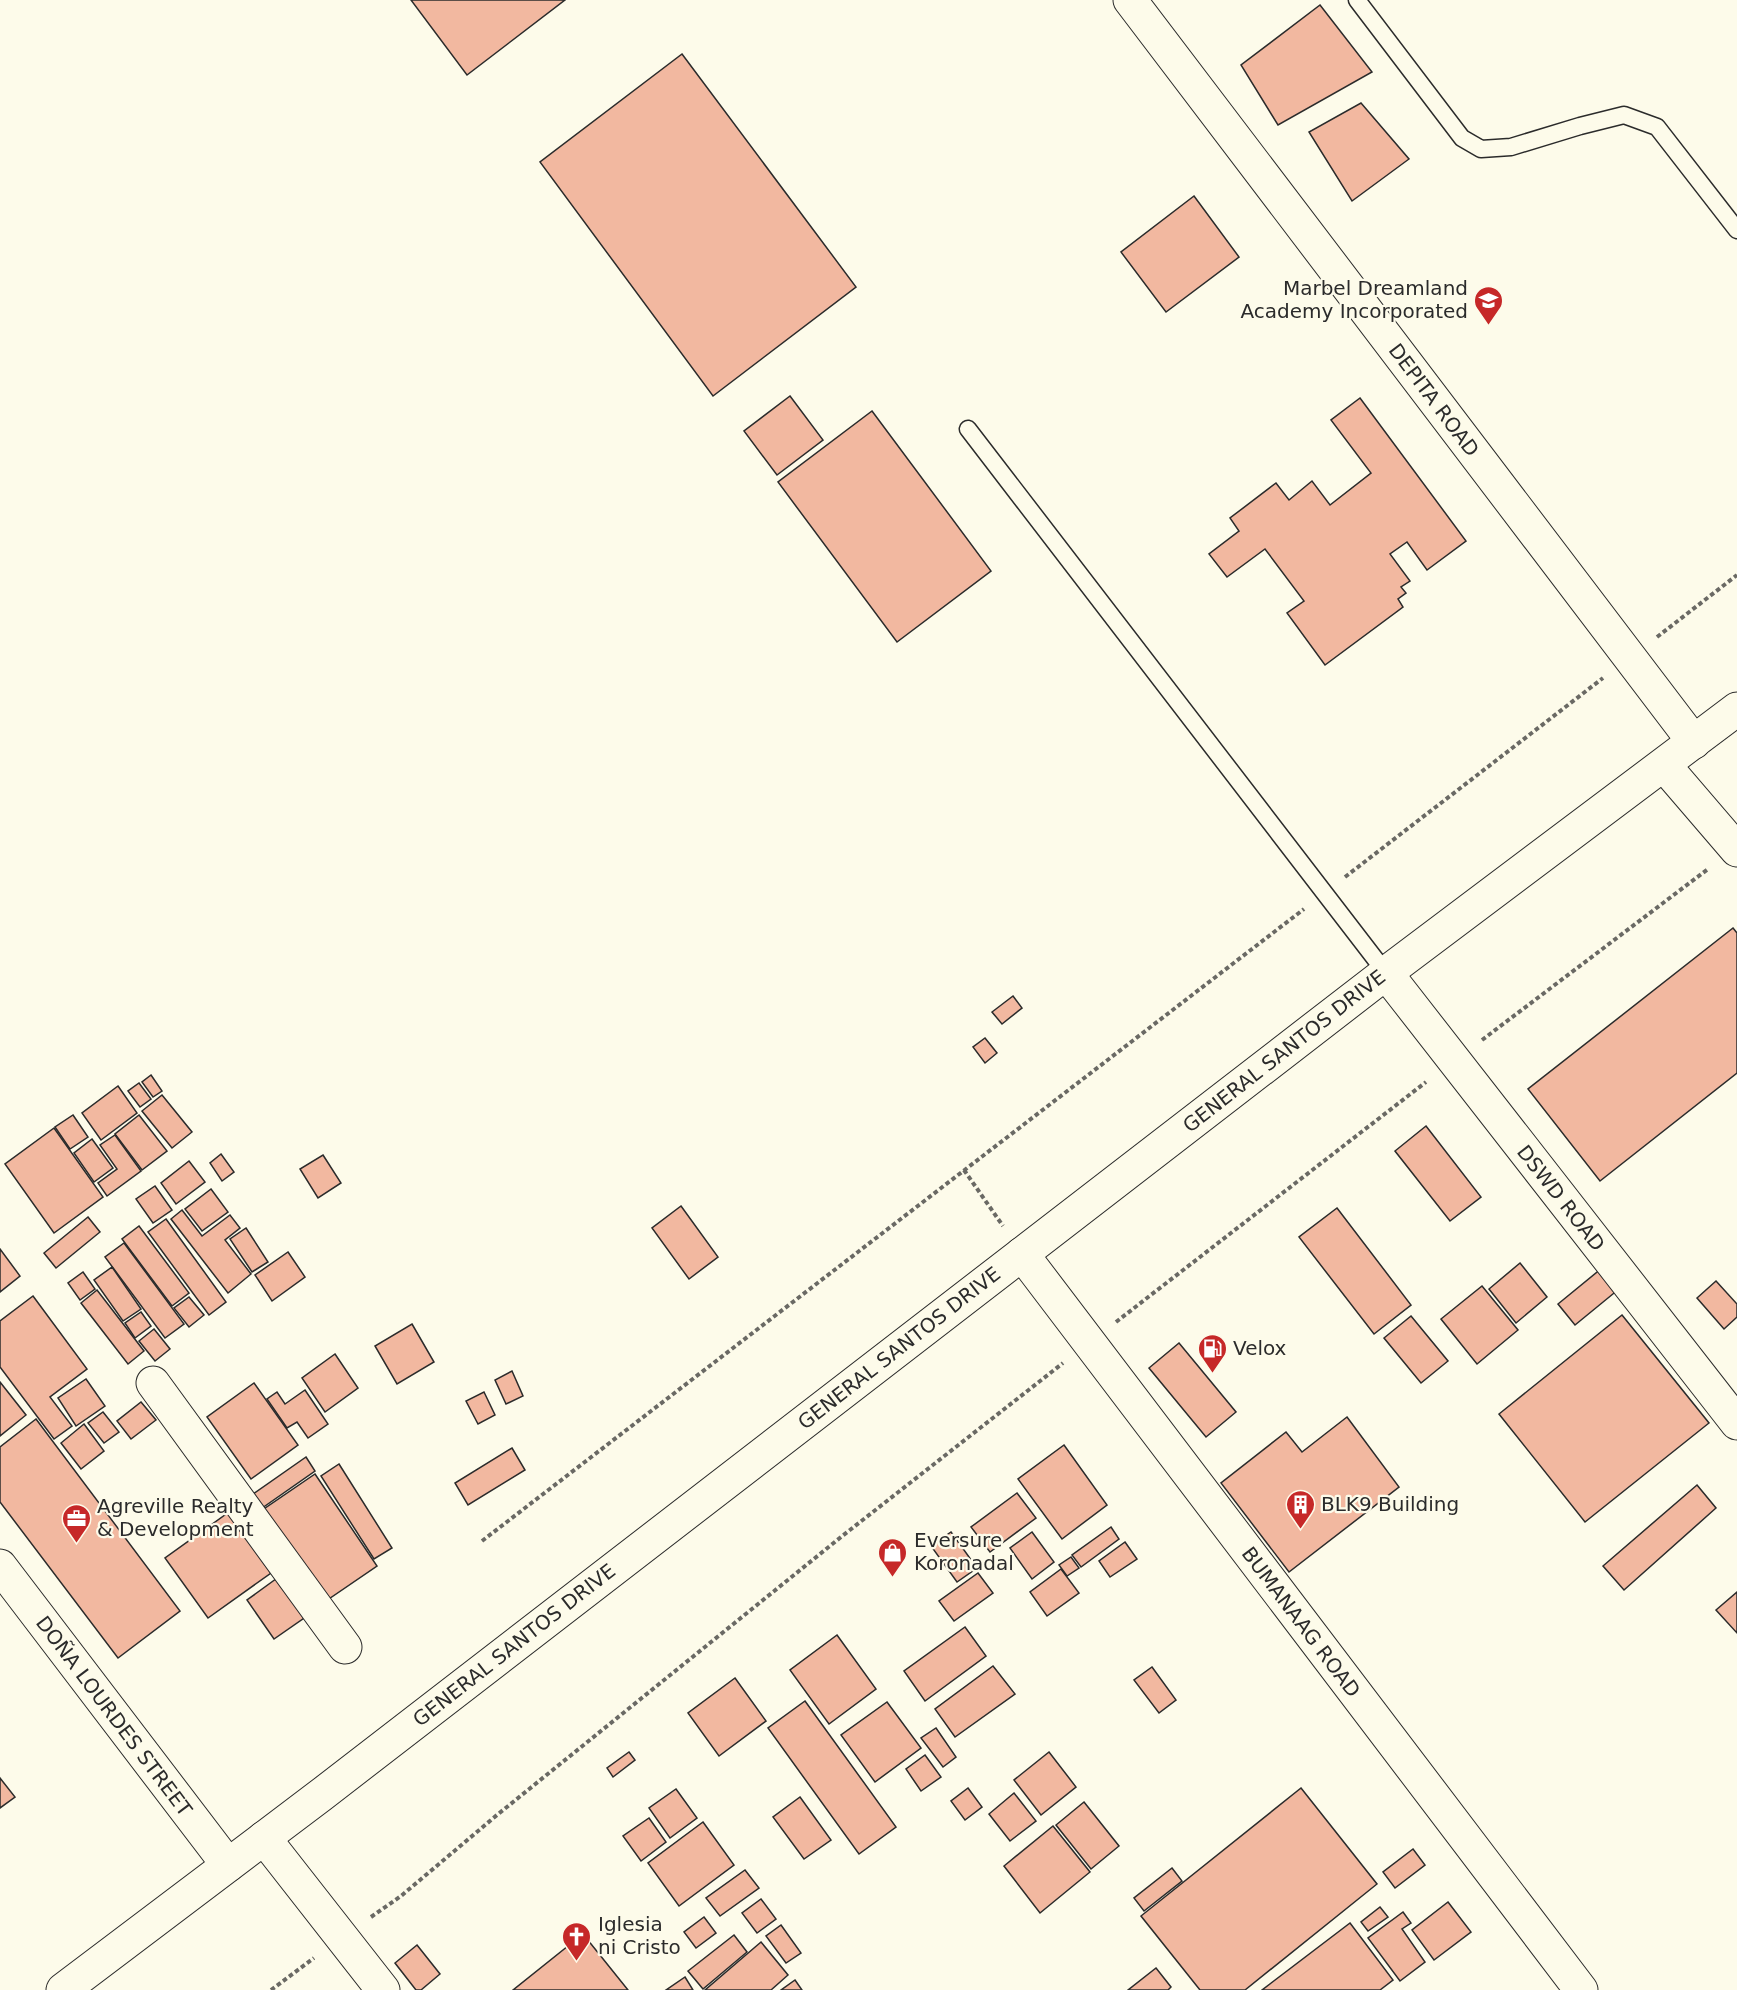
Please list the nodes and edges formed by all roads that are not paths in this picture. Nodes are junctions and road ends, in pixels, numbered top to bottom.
1 (1130, 0) edge
2 (1357, 0) edge
3 (1737, 230) edge
4 (969, 429) dead end
5 (1737, 709) edge
6 (1694, 742) junction
7 (1664, 765) junction
8 (1736, 849) edge
9 (1386, 973) junction
10 (1022, 1254) junction
11 (153, 1383) dead end
12 (1737, 1423) edge
13 (0, 1566) edge
14 (345, 1647) dead end
15 (264, 1838) junction
16 (228, 1865) junction
17 (63, 1990) edge
18 (382, 1990) edge
19 (1581, 1990) edge

1 - 6 main road, DEPITA ROAD
2 - 3 lane
4 - 9 lane
5 - 6 main road, GENERAL SANTOS DRIVE
6 - 7 main road, GENERAL SANTOS DRIVE
7 - 8 main road
7 - 9 main road, GENERAL SANTOS DRIVE
9 - 10 main road, GENERAL SANTOS DRIVE
9 - 12 main road, DSWD ROAD
10 - 15 main road, GENERAL SANTOS DRIVE
10 - 19 main road, BUMANAAG ROAD
11 - 14 main road
13 - 16 main road, DOÑA LOURDES STREET
15 - 16 main road, GENERAL SANTOS DRIVE
15 - 18 main road
16 - 17 main road, GENERAL SANTOS DRIVE

